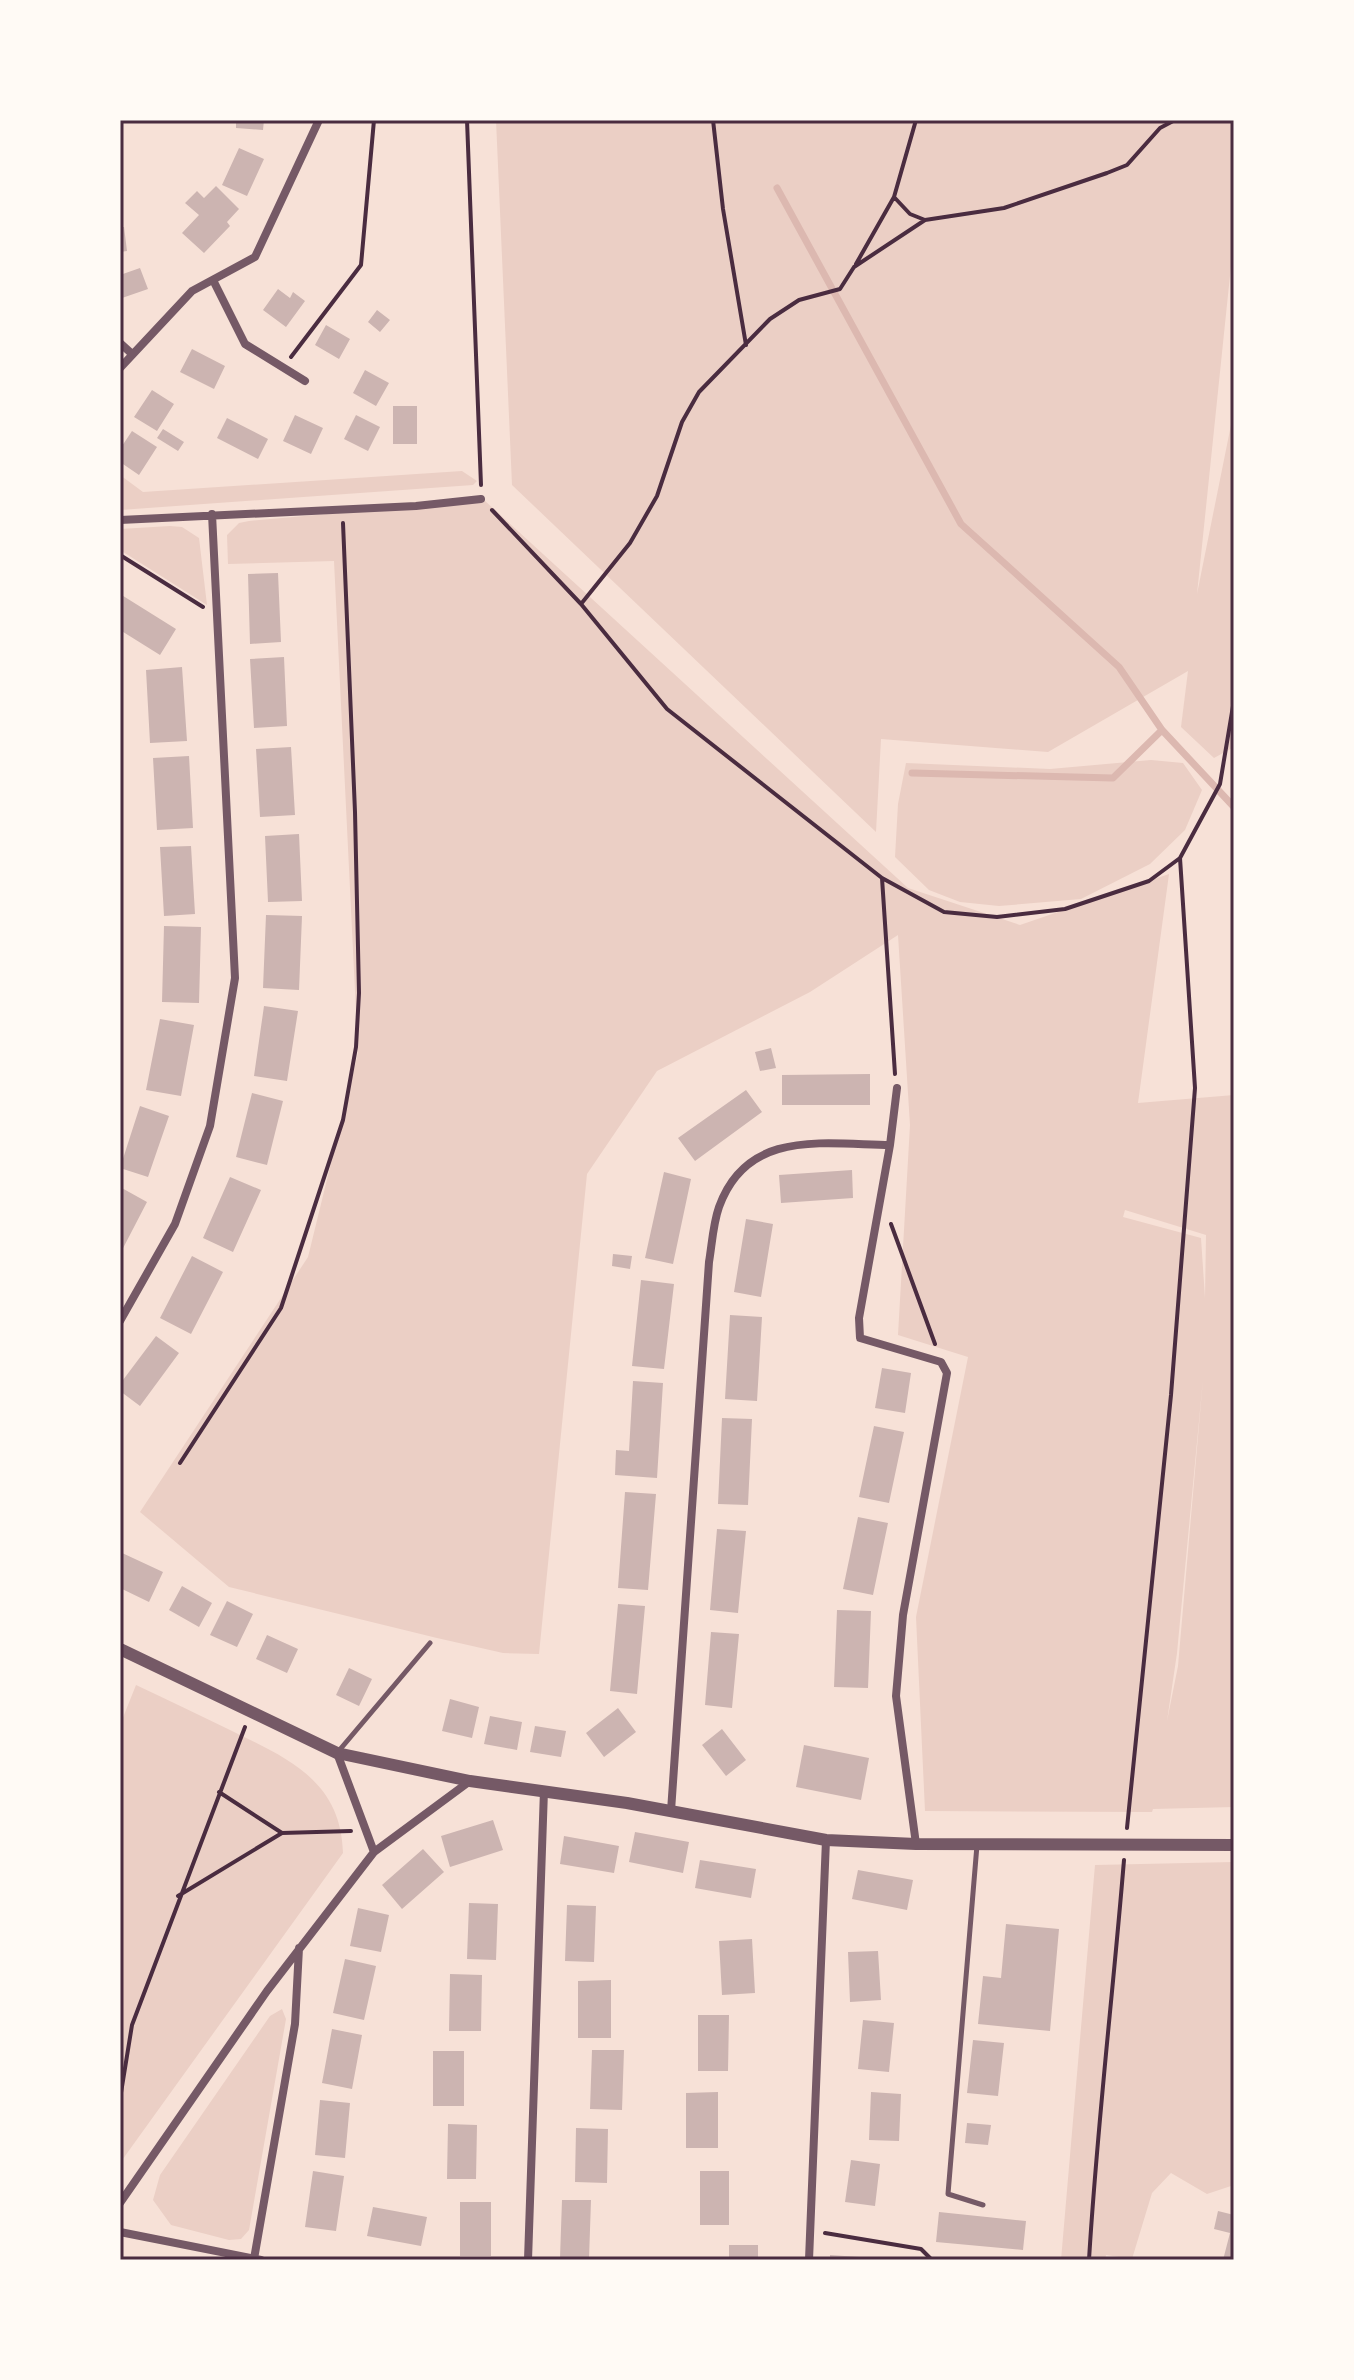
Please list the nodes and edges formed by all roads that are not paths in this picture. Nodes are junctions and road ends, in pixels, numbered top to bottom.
1 (319, 120) edge
2 (213, 280) junction
3 (120, 343) edge
4 (131, 353) junction
5 (120, 368) edge
6 (305, 381) dead end
7 (481, 499) road end
8 (212, 514) junction
9 (120, 520) edge
10 (897, 1088) road end
11 (890, 1145) junction
12 (120, 1321) edge
13 (430, 1643) dead end
14 (120, 1649) edge
15 (337, 1753) junction
16 (470, 1781) junction
17 (544, 1790) junction
18 (671, 1811) junction
19 (826, 1840) junction
20 (916, 1844) junction
21 (977, 1844) junction
22 (1234, 1845) edge
23 (374, 1852) junction
24 (299, 1947) junction
25 (120, 2203) edge
26 (983, 2205) dead end
27 (120, 2232) edge
28 (254, 2259) edge
29 (261, 2260) edge
30 (528, 2260) edge
31 (809, 2260) edge

1 - 2 street
2 - 4 street
2 - 6 street
3 - 4 street
4 - 5 street
7 - 8 street
8 - 9 street
8 - 12 street
10 - 11 street
11 - 18 street
11 - 20 street
13 - 15 lane
14 - 15 street
15 - 16 street
15 - 23 street
16 - 17 street
16 - 23 street
17 - 18 street
17 - 30 street
18 - 19 street
19 - 20 street
19 - 31 street
20 - 21 street
21 - 22 street
21 - 26 lane
23 - 24 street
24 - 25 street
24 - 28 street
27 - 28 street
28 - 29 street

